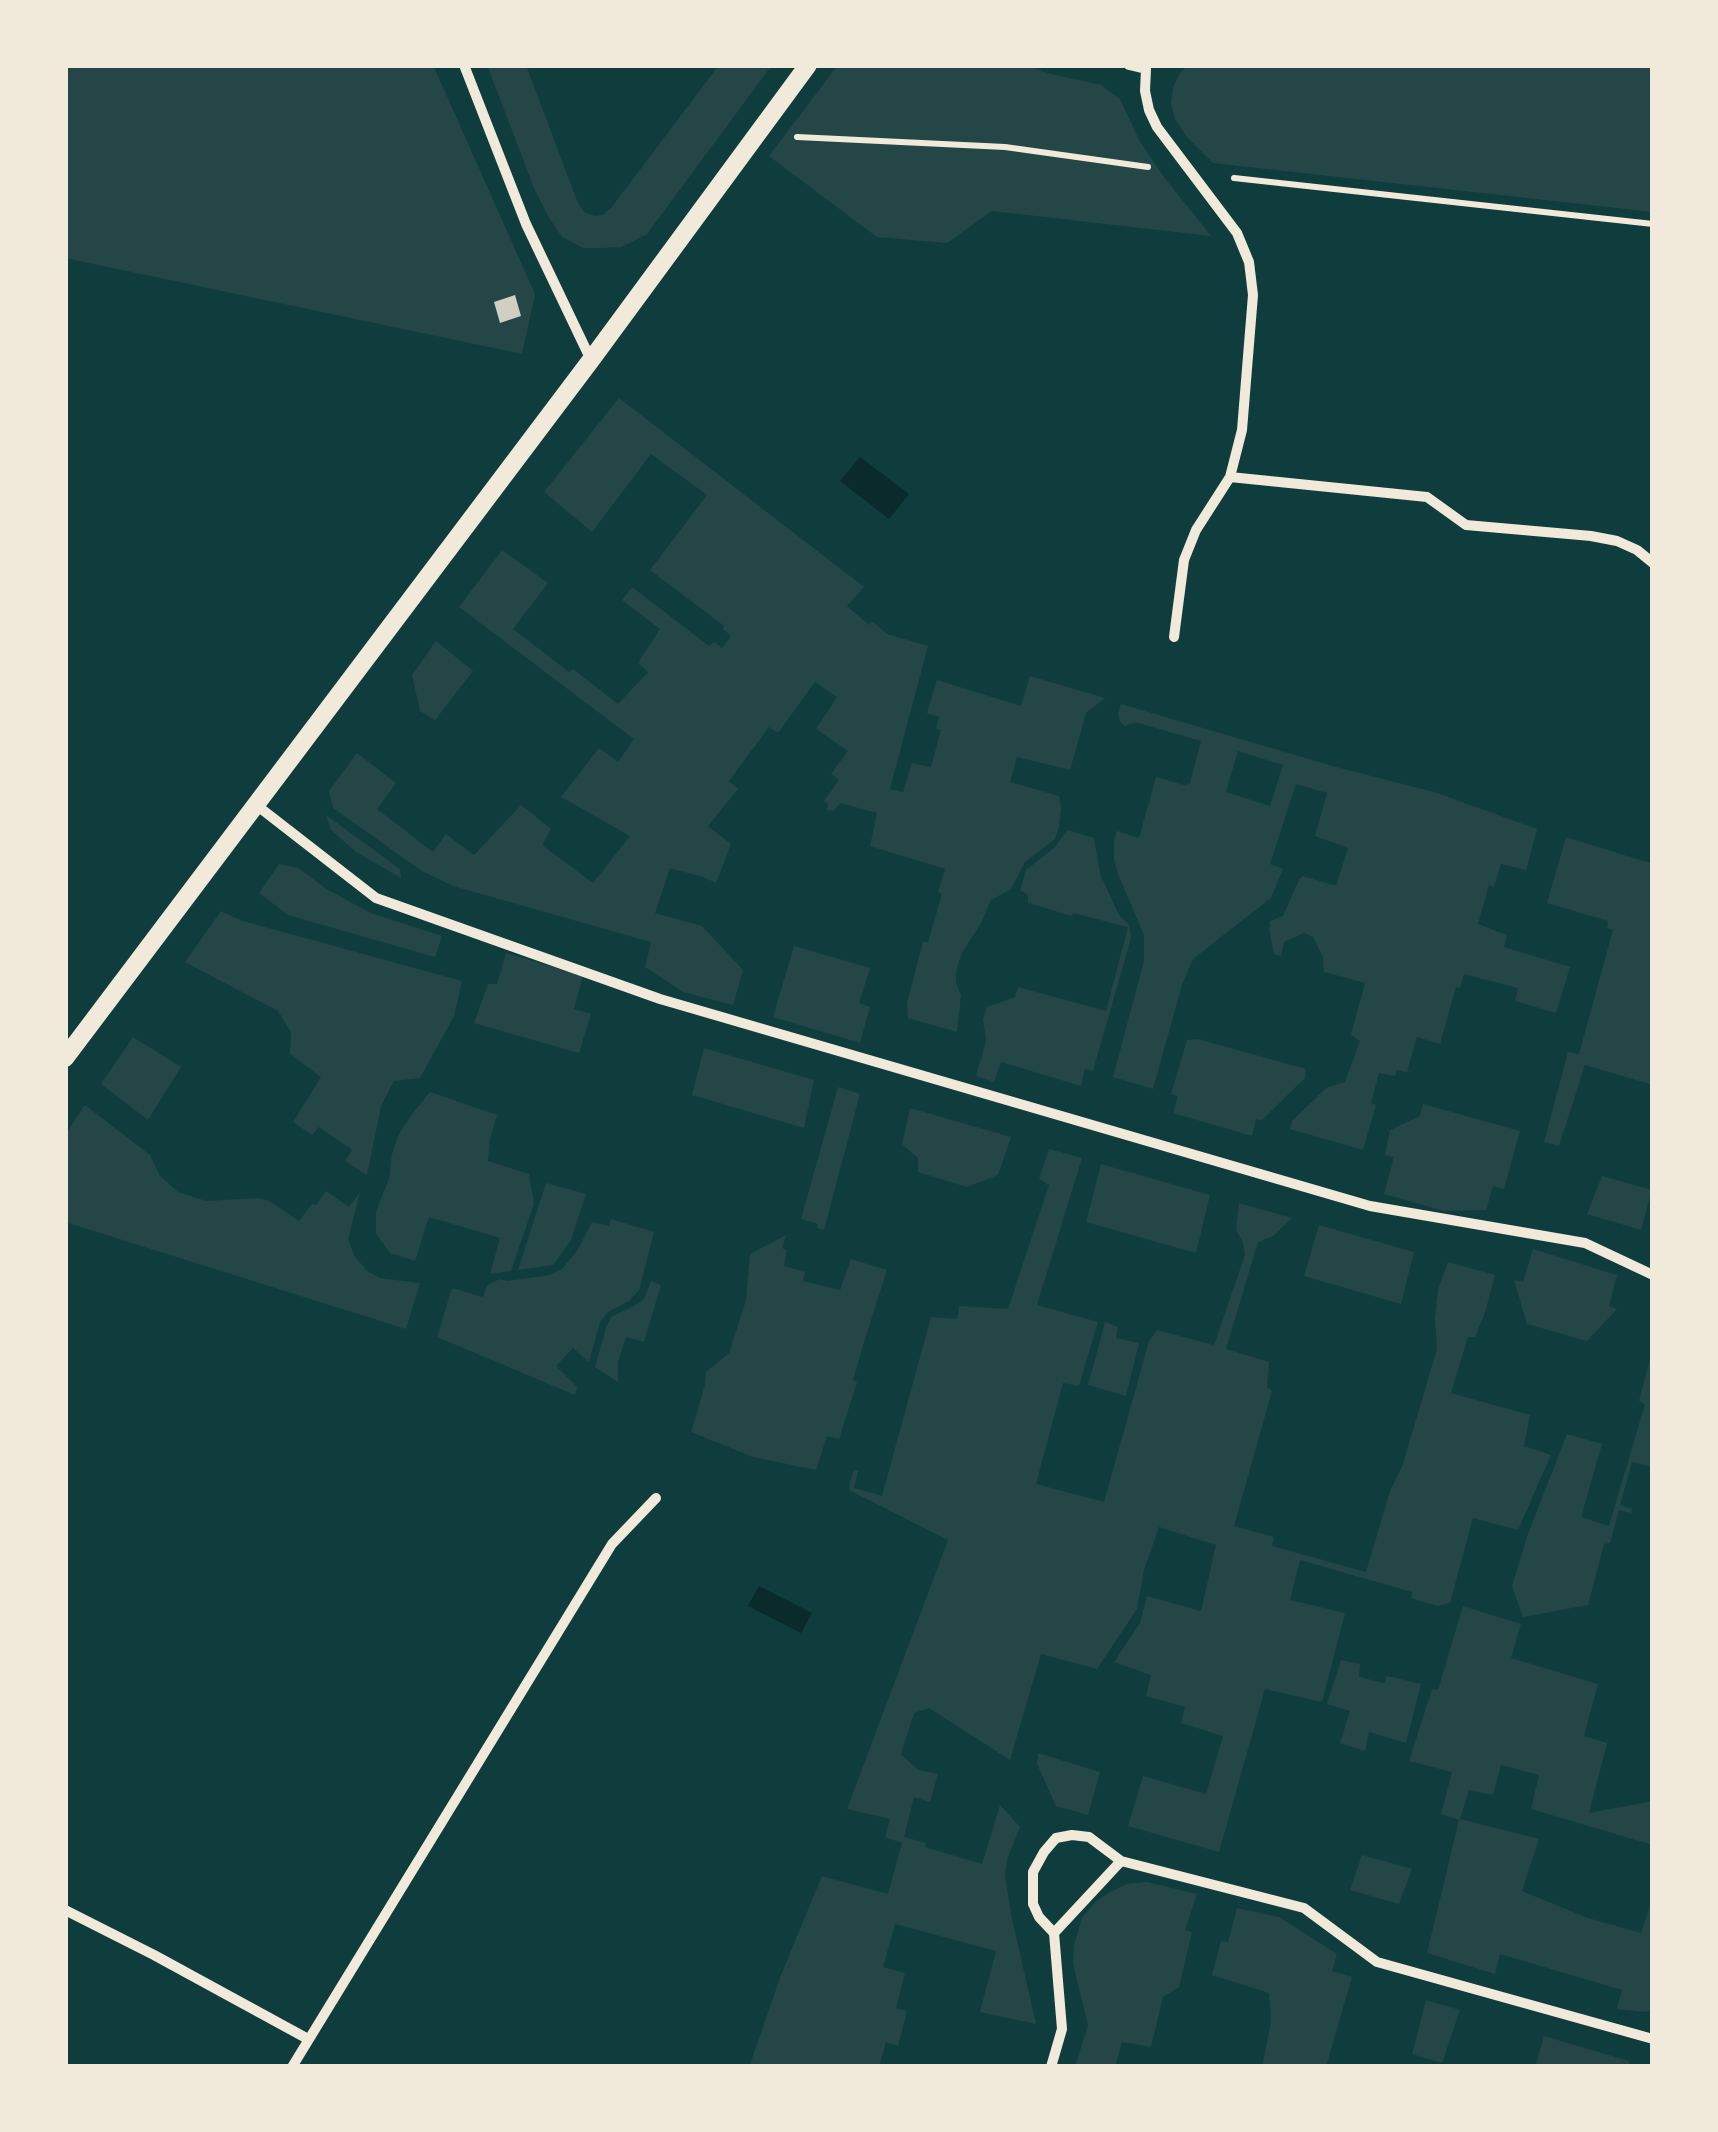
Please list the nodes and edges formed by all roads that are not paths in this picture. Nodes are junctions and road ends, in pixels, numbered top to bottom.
1 (464, 65) edge
2 (808, 65) edge
3 (1129, 65) edge
4 (591, 360) junction
5 (1230, 477) junction
6 (1653, 563) edge
7 (1174, 638) dead end
8 (256, 804) junction
9 (65, 1058) edge
10 (1653, 1274) edge
11 (656, 1498) dead end
12 (1121, 1860) junction
13 (65, 1910) edge
14 (1054, 1933) junction
15 (1653, 2039) edge
16 (308, 2040) junction
17 (292, 2067) edge
18 (1051, 2067) edge

1 - 4 street
2 - 4 street
3 - 5 street
4 - 8 street
5 - 6 street
5 - 7 street
8 - 9 street
8 - 10 street
11 - 16 street
12 - 14 street
12 - 14 street
12 - 15 street
13 - 16 street
14 - 18 street
16 - 17 street

